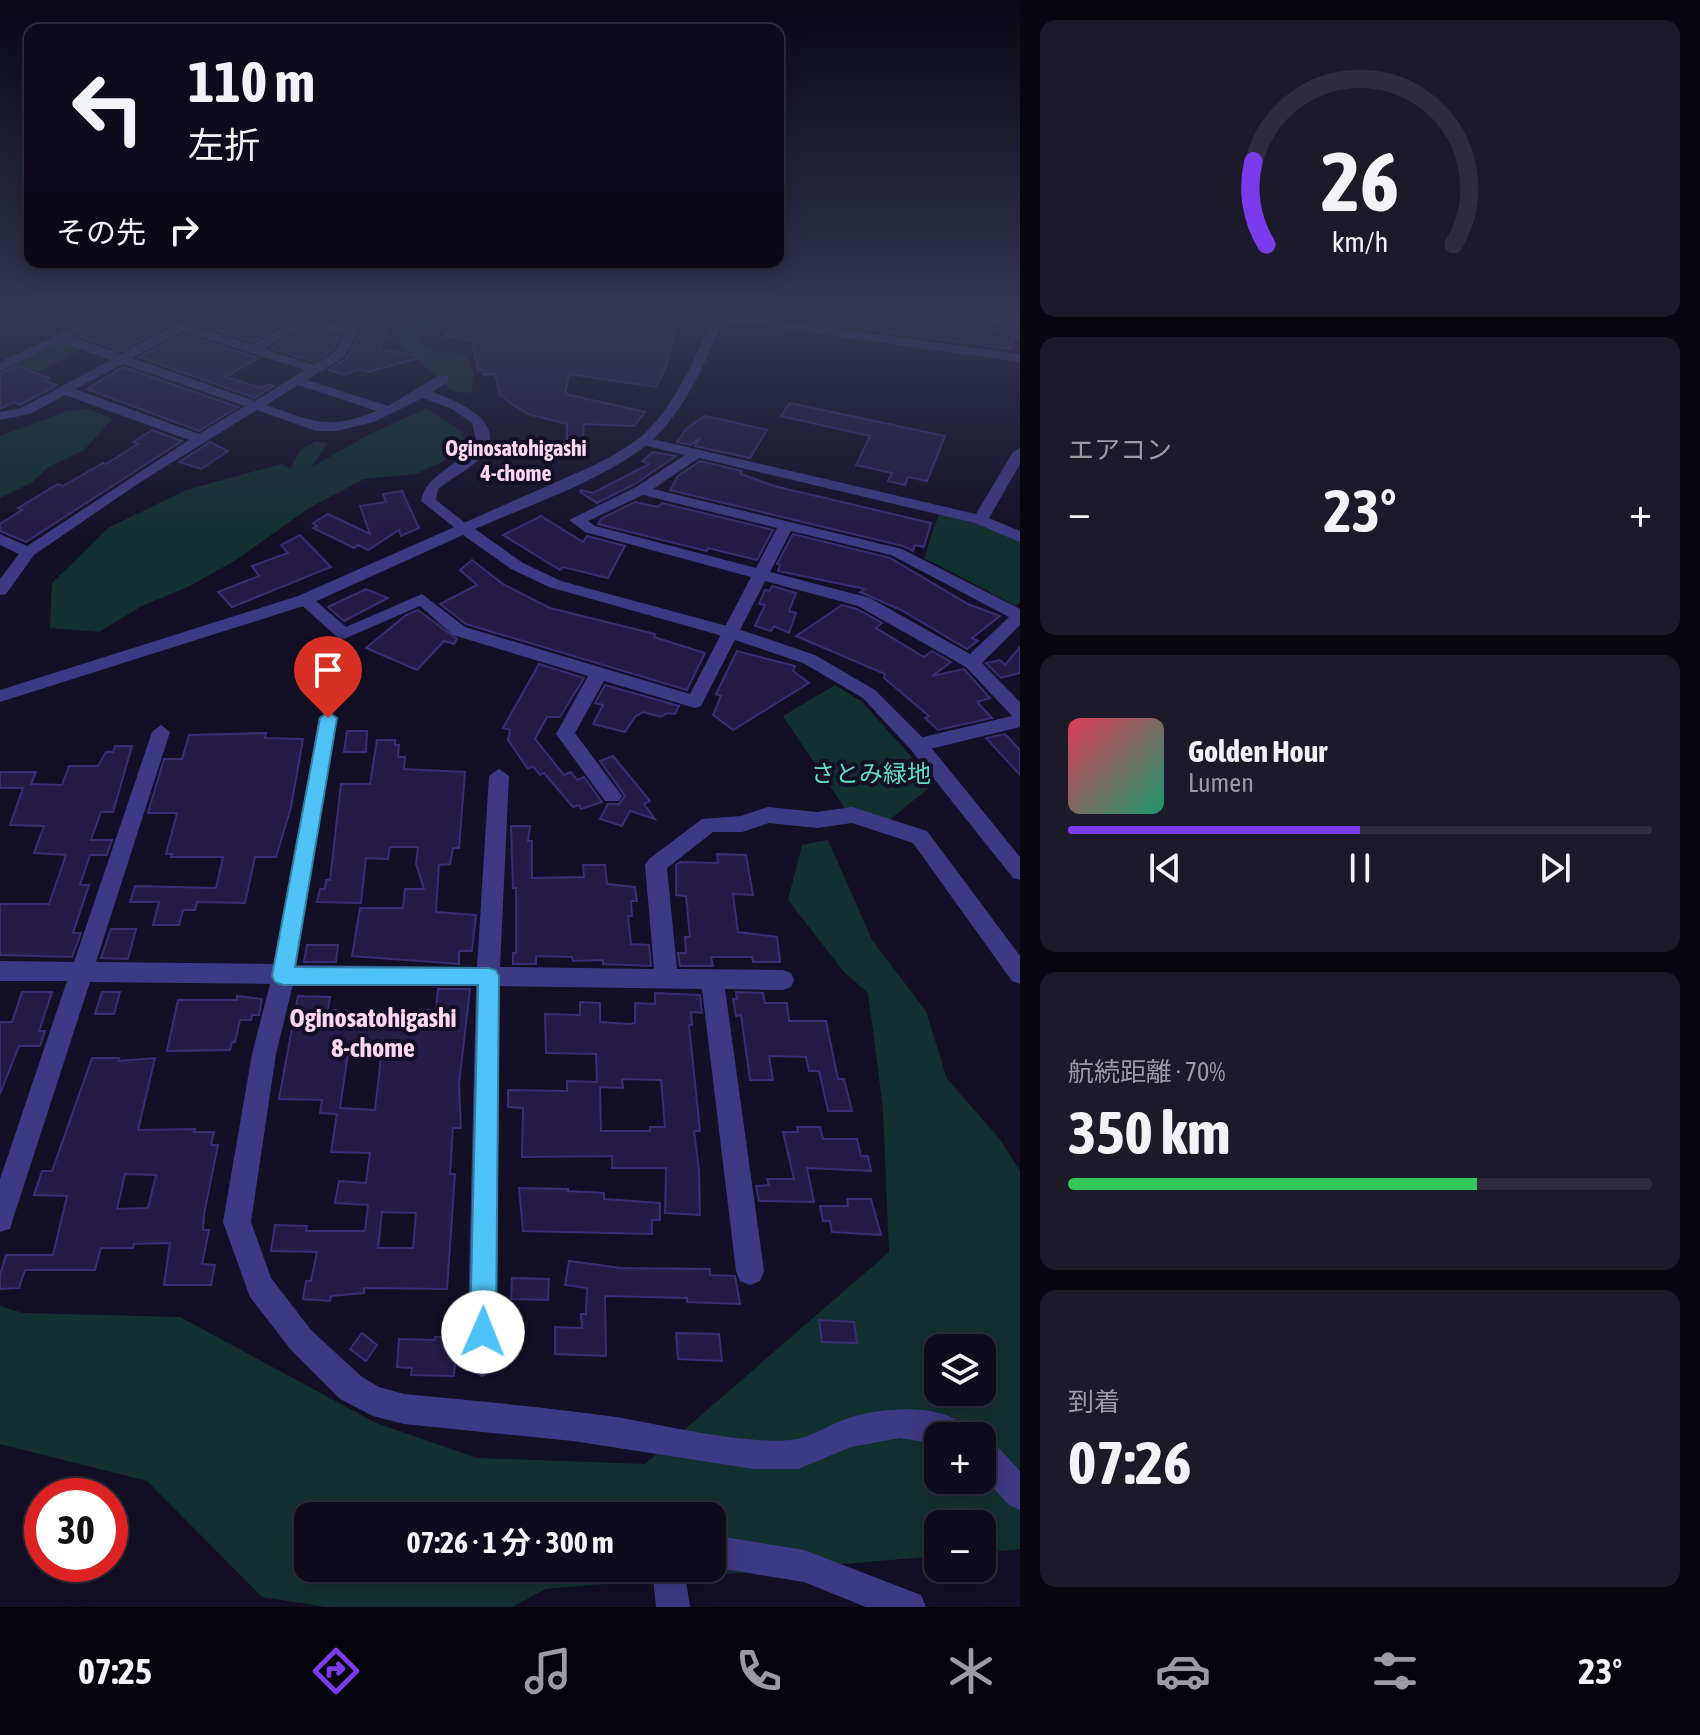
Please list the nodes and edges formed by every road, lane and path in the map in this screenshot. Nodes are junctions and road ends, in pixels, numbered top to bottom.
1 (61, 392) edge
2 (70, 392) edge
3 (221, 392) edge
4 (280, 392) edge
5 (332, 392) edge
6 (683, 392) edge
7 (423, 393) joint
8 (259, 405) junction
9 (387, 410) junction
10 (0, 416) edge
11 (201, 440) junction
12 (644, 441) junction
13 (1020, 452) edge
14 (696, 454) junction
15 (641, 490) junction
16 (980, 520) junction
17 (786, 525) junction
18 (465, 529) junction
19 (1020, 537) edge
20 (0, 539) edge
21 (28, 552) junction
22 (760, 575) junction
23 (0, 590) edge
24 (304, 600) junction
25 (1020, 615) edge
26 (732, 633) junction
27 (972, 663) junction
28 (599, 673) junction
29 (0, 696) edge
30 (1020, 713) edge
31 (328, 718) dead end
32 (1020, 721) edge
33 (161, 732) dead end
34 (918, 745) junction
35 (499, 776) dead end
36 (612, 796) dead end
37 (1020, 872) edge
38 (0, 971) edge
39 (81, 971) junction
40 (1020, 974) edge
41 (283, 976) junction
42 (488, 976) junction
43 (666, 979) junction
44 (712, 979) junction
45 (783, 980) dead end
46 (0, 1219) edge
47 (750, 1271) dead end
48 (482, 1362) dead end
49 (924, 1427) edge
50 (996, 1468) edge
51 (1020, 1494) edge
52 (726, 1553) edge
53 (670, 1582) edge
54 (673, 1607) edge
55 (909, 1607) edge

1 - 10 street
2 - 11 street
3 - 8 street
4 - 8 street
5 - 9 street
6 - 12 street
7 - 9 street
7 - 18 street
8 - 9 street
8 - 11 street
11 - 21 street
12 - 14 street
12 - 18 street
13 - 16 street
14 - 15 street
14 - 16 street
15 - 17 street
15 - 22 street
16 - 19 street
17 - 22 street
17 - 25 street
18 - 24 street
18 - 26 street
20 - 21 street
21 - 23 street
22 - 26 street
22 - 27 street
24 - 28 street
24 - 29 street
25 - 27 street
26 - 28 street
26 - 34 street
27 - 30 street
28 - 36 street
31 - 41 street
32 - 34 street
33 - 39 street
34 - 37 street
35 - 42 street
38 - 39 street
39 - 41 street
39 - 46 street
40 - 43 street
41 - 42 street
41 - 49 street
42 - 43 street
42 - 48 street
43 - 44 street
44 - 45 street
44 - 47 street
50 - 51 street
52 - 55 street
53 - 54 street

